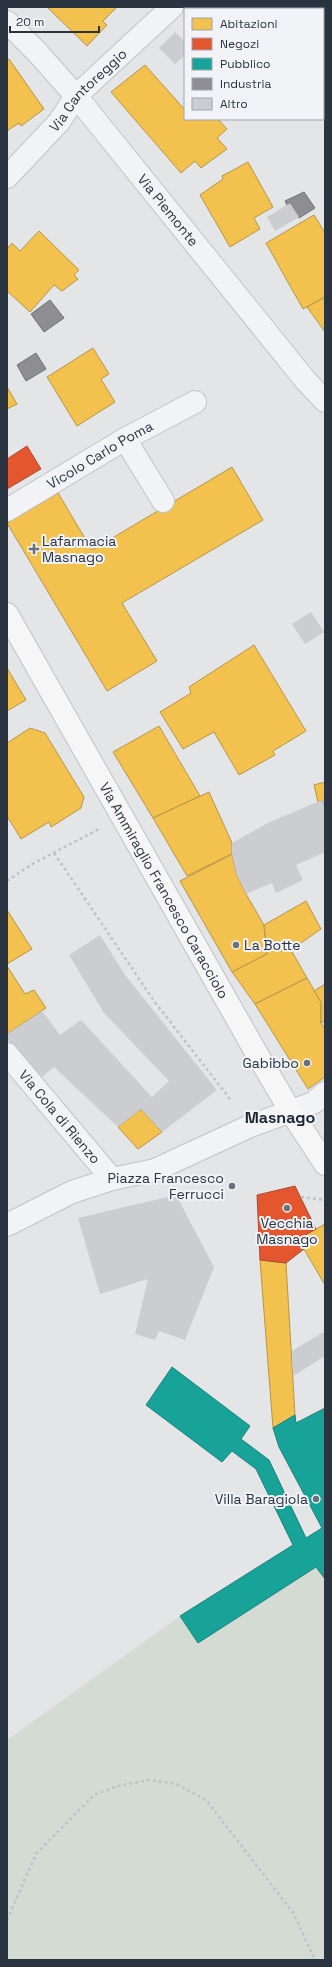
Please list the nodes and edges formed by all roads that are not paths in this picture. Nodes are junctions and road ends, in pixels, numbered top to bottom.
1 (172, 7) edge
2 (7, 22) edge
3 (76, 96) junction
4 (7, 177) edge
5 (325, 401) edge
6 (195, 402) dead end
7 (125, 439) junction
8 (163, 501) dead end
9 (7, 510) edge
10 (7, 614) edge
11 (7, 1054) edge
12 (325, 1093) edge
13 (291, 1112) junction
14 (325, 1164) edge
15 (112, 1179) junction
16 (7, 1225) edge

1 - 3 street, Via Cantoreggio
2 - 3 street, Via Piemonte
3 - 4 street, Via Cantoreggio
3 - 5 street, Via Piemonte
6 - 7 street, Vicolo Carlo Poma
7 - 8 street
7 - 9 street, Vicolo Carlo Poma
10 - 13 main road, Via Ammiraglio Francesco Caracciolo
11 - 15 street, Via Cola di Rienzo
12 - 13 street
13 - 14 main road, Via Ammiraglio Francesco Caracciolo
13 - 15 street
15 - 16 street

